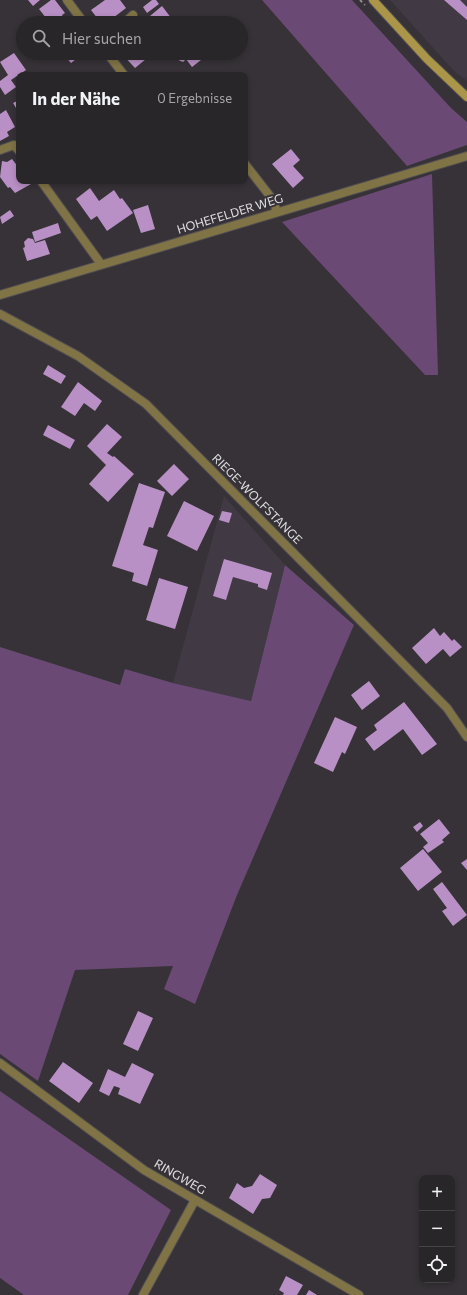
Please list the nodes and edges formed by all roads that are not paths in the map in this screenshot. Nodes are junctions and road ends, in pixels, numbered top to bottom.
1 (67, 0) edge
2 (372, 0) edge
3 (79, 16) edge
4 (112, 60) edge
5 (122, 72) edge
6 (467, 97) edge
7 (16, 147) edge
8 (0, 150) edge
9 (467, 156) edge
10 (248, 168) edge
11 (43, 184) edge
12 (276, 212) junction
13 (101, 264) junction
14 (0, 295) edge
15 (0, 314) edge
16 (467, 737) edge
17 (0, 1063) edge
18 (195, 1200) junction
19 (143, 1295) edge
20 (359, 1295) edge

1 - 3 street
2 - 6 main road
4 - 5 street
7 - 8 street
9 - 12 street, HOHEFELDER WEG
10 - 12 street
11 - 13 street
12 - 13 street, HOHEFELDER WEG
13 - 14 street, HOHEFELDER WEG
15 - 16 street, RIEGE-WOLFSTANGE
17 - 18 street, RINGWEG
18 - 19 street
18 - 20 street, RINGWEG

